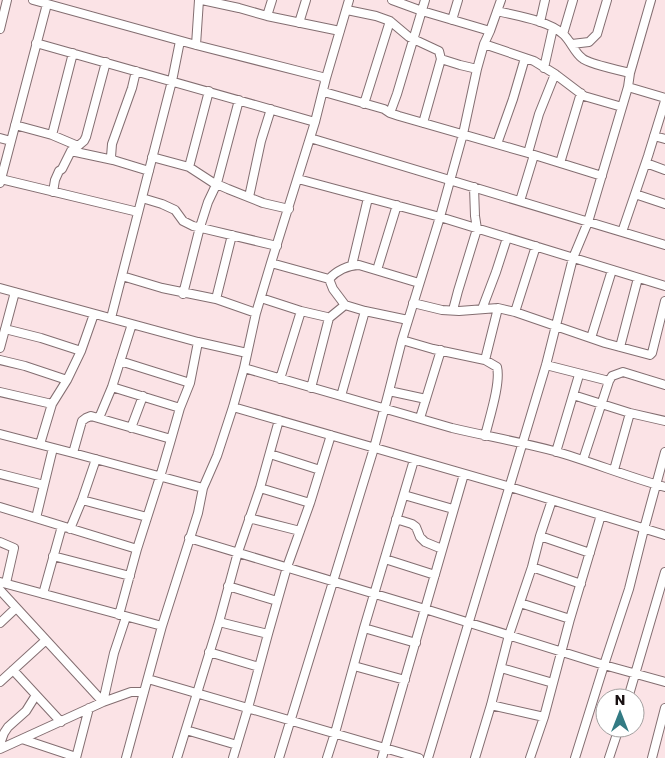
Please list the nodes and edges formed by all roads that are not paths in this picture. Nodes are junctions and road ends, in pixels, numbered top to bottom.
1 (7, 0) edge
2 (33, 0) edge
3 (200, 0) edge
4 (272, 0) edge
5 (306, 0) edge
6 (350, 0) edge
7 (392, 0) edge
8 (425, 0) edge
9 (458, 0) edge
10 (501, 0) edge
11 (545, 0) edge
12 (574, 0) edge
13 (607, 0) edge
14 (651, 0) edge
15 (47, 4) junction
16 (61, 4) edge
17 (240, 4) edge
18 (347, 10) junction
19 (422, 11) junction
20 (497, 11) junction
21 (267, 16) junction
22 (452, 20) junction
23 (390, 21) junction
24 (540, 22) junction
25 (299, 23) junction
26 (553, 28) junction
27 (0, 29) edge
28 (340, 31) junction
29 (490, 31) junction
30 (563, 34) junction
31 (413, 39) junction
32 (180, 41) junction
33 (36, 43) junction
34 (484, 44) junction
35 (572, 44) junction
36 (196, 45) junction
37 (73, 53) junction
38 (524, 58) junction
39 (441, 59) junction
40 (106, 62) junction
41 (544, 68) junction
42 (477, 69) junction
43 (136, 71) junction
44 (630, 73) junction
45 (555, 74) junction
46 (326, 78) junction
47 (172, 81) junction
48 (628, 87) junction
49 (208, 91) junction
50 (324, 92) junction
51 (580, 93) junction
52 (239, 100) junction
53 (665, 100) edge
54 (364, 104) junction
55 (622, 107) junction
56 (271, 109) junction
57 (390, 113) junction
58 (315, 122) junction
59 (424, 123) junction
60 (15, 125) junction
61 (463, 134) junction
62 (52, 135) junction
63 (654, 136) junction
64 (0, 138) edge
65 (310, 138) junction
66 (665, 139) edge
67 (12, 141) junction
68 (497, 144) junction
69 (78, 146) junction
70 (71, 151) junction
71 (531, 154) junction
72 (152, 158) junction
73 (113, 160) junction
74 (560, 163) junction
75 (646, 163) junction
76 (189, 167) junction
77 (665, 170) edge
78 (149, 171) junction
79 (602, 176) junction
80 (298, 179) junction
81 (450, 180) junction
82 (0, 181) edge
83 (216, 184) junction
84 (474, 188) junction
85 (53, 192) junction
86 (635, 194) junction
87 (249, 197) junction
88 (142, 198) junction
89 (368, 198) junction
90 (520, 201) junction
91 (665, 204) edge
92 (397, 206) junction
93 (289, 209) junction
94 (138, 212) junction
95 (440, 217) junction
96 (588, 222) junction
97 (200, 227) junction
98 (477, 229) junction
99 (622, 232) junction
100 (232, 235) junction
101 (507, 238) junction
102 (665, 245) edge
103 (277, 246) junction
104 (536, 246) junction
105 (573, 258) junction
106 (271, 263) junction
107 (352, 265) junction
108 (377, 270) junction
109 (612, 270) junction
110 (122, 276) junction
111 (638, 278) junction
112 (329, 279) junction
113 (419, 283) junction
114 (665, 286) edge
115 (0, 288) edge
116 (15, 292) junction
117 (183, 294) junction
118 (261, 298) junction
119 (216, 300) junction
120 (665, 301) edge
121 (413, 303) junction
122 (345, 305) junction
123 (498, 308) junction
124 (482, 309) junction
125 (453, 310) junction
126 (300, 311) junction
127 (365, 311) junction
128 (515, 312) junction
129 (256, 313) junction
130 (94, 314) junction
131 (111, 318) junction
132 (330, 318) junction
133 (408, 320) junction
134 (132, 324) junction
135 (557, 326) junction
136 (5, 329) junction
137 (661, 333) edge
138 (591, 338) junction
139 (402, 340) junction
140 (198, 342) junction
141 (620, 347) junction
142 (0, 348) edge
143 (441, 350) junction
144 (81, 351) junction
145 (247, 354) junction
146 (0, 360) edge
147 (120, 360) junction
148 (485, 360) junction
149 (546, 366) junction
150 (244, 368) junction
151 (579, 374) junction
152 (280, 379) junction
153 (67, 380) junction
154 (609, 382) junction
155 (190, 383) junction
156 (665, 385) edge
157 (112, 386) junction
158 (311, 388) junction
159 (390, 390) junction
160 (0, 392) edge
161 (573, 394) junction
162 (143, 396) junction
163 (341, 396) junction
164 (426, 399) junction
165 (52, 404) junction
166 (602, 404) junction
167 (232, 407) junction
168 (180, 408) junction
169 (384, 409) junction
170 (630, 413) junction
171 (99, 418) junction
172 (420, 418) junction
173 (279, 420) junction
174 (665, 421) edge
175 (131, 428) junction
176 (0, 434) edge
177 (331, 435) junction
178 (485, 436) junction
179 (171, 439) junction
180 (523, 443) junction
181 (40, 444) junction
182 (53, 448) junction
183 (374, 448) junction
184 (556, 452) junction
185 (665, 452) edge
186 (73, 453) junction
187 (270, 454) junction
188 (96, 459) junction
189 (414, 460) junction
190 (583, 460) junction
191 (320, 470) junction
192 (614, 470) junction
193 (0, 474) edge
194 (464, 474) junction
195 (160, 478) junction
196 (44, 485) junction
197 (656, 485) junction
198 (510, 487) junction
199 (665, 487) edge
200 (203, 488) junction
201 (260, 488) junction
202 (404, 496) junction
203 (82, 500) junction
204 (552, 500) junction
205 (310, 503) junction
206 (0, 507) edge
207 (453, 509) junction
208 (601, 515) junction
209 (147, 517) junction
210 (36, 518) junction
211 (250, 518) junction
212 (396, 519) junction
213 (62, 526) junction
214 (70, 529) junction
215 (644, 529) junction
216 (300, 531) junction
217 (665, 535) edge
218 (540, 536) junction
219 (189, 538) junction
220 (0, 542) edge
221 (137, 549) junction
222 (442, 549) junction
223 (238, 552) junction
224 (590, 553) junction
225 (53, 556) junction
226 (385, 559) junction
227 (287, 567) junction
228 (532, 567) junction
229 (665, 572) edge
230 (434, 575) junction
231 (130, 576) junction
232 (3, 582) edge
233 (332, 582) junction
234 (581, 584) junction
235 (228, 586) junction
236 (0, 590) edge
237 (43, 594) junction
238 (374, 594) junction
239 (277, 601) junction
240 (520, 602) junction
241 (16, 608) junction
242 (425, 609) junction
243 (123, 616) junction
244 (570, 619) junction
245 (219, 622) junction
246 (0, 623) edge
247 (469, 623) junction
248 (162, 626) junction
249 (364, 628) junction
250 (268, 634) junction
251 (509, 635) junction
252 (46, 640) junction
253 (416, 643) junction
254 (561, 651) junction
255 (209, 652) junction
256 (604, 665) junction
257 (354, 666) junction
258 (259, 667) junction
259 (500, 668) junction
260 (13, 670) junction
261 (635, 674) junction
262 (148, 679) junction
263 (405, 680) junction
264 (0, 682) edge
265 (665, 682) edge
266 (553, 684) junction
267 (631, 688) edge
268 (144, 692) junction
269 (197, 693) junction
270 (36, 695) junction
271 (104, 702) junction
272 (491, 706) junction
273 (90, 708) junction
274 (248, 708) junction
275 (665, 708) edge
276 (544, 717) junction
277 (290, 720) junction
278 (61, 722) junction
279 (186, 730) junction
280 (335, 733) junction
281 (616, 738) edge
282 (22, 739) junction
283 (0, 744) edge
284 (237, 744) junction
285 (385, 748) junction
286 (0, 749) edge
287 (76, 758) edge
288 (126, 758) edge
289 (177, 758) edge
290 (233, 758) edge
291 (279, 758) edge
292 (327, 758) edge
293 (382, 758) edge
294 (419, 758) edge
295 (428, 758) edge
296 (475, 758) edge
297 (530, 758) edge
298 (575, 758) edge
299 (609, 758) edge
300 (652, 758) edge

1 - 27 street
2 - 15 street
3 - 17 street
3 - 36 street
4 - 21 street
5 - 25 street
6 - 18 street
7 - 19 street
8 - 19 street
9 - 22 street
10 - 20 street
11 - 24 street
12 - 30 street
13 - 35 street
14 - 44 street
15 - 16 street
15 - 33 street
16 - 32 street
17 - 21 street
18 - 23 street
18 - 28 street
19 - 22 street
19 - 31 street
20 - 24 street
20 - 29 street
21 - 25 street
22 - 29 street
23 - 31 street
23 - 54 street
24 - 26 street
25 - 28 street
26 - 30 street
26 - 41 street
28 - 46 street
29 - 34 street
30 - 35 street
31 - 39 street
31 - 57 street
32 - 36 street
32 - 47 street
33 - 37 street
33 - 60 street
34 - 38 street
34 - 42 street
35 - 44 street
36 - 46 street
37 - 40 street
37 - 62 street
38 - 41 street
38 - 68 street
39 - 42 street
39 - 59 street
40 - 43 street
40 - 69 street
41 - 45 street
42 - 61 street
43 - 47 street
43 - 73 street
44 - 48 street
45 - 51 street
45 - 71 street
46 - 50 street
47 - 49 street
47 - 72 street
48 - 53 street
48 - 55 street
49 - 52 street
49 - 76 street
50 - 54 street
50 - 58 street
51 - 55 street
51 - 74 street
52 - 56 street
52 - 83 street
53 - 63 street
54 - 57 street
55 - 79 street
56 - 58 street
56 - 87 street
57 - 59 street
58 - 65 street
59 - 61 street
60 - 62 street
60 - 67 street
61 - 68 street
61 - 81 street
62 - 69 street
63 - 66 street
63 - 75 street
64 - 67 street
65 - 80 street
65 - 81 street
67 - 82 street
68 - 71 street
69 - 70 street
70 - 73 street
70 - 85 street
71 - 74 street
71 - 90 street
72 - 76 street
72 - 78 street
73 - 78 street
74 - 79 street
75 - 77 street
75 - 86 street
76 - 83 street
78 - 88 street
79 - 96 street
80 - 89 street
80 - 93 street
81 - 84 street
81 - 95 street
82 - 85 street
83 - 87 street
83 - 97 street
84 - 90 street
84 - 98 street
85 - 94 street
86 - 91 street
86 - 99 street
87 - 93 street
88 - 94 street
88 - 97 street
89 - 92 street
89 - 107 street
90 - 96 street
92 - 95 street
92 - 108 street
93 - 103 street
94 - 110 street
95 - 98 street
95 - 113 street
96 - 99 street
96 - 105 street
97 - 100 street
97 - 117 street
98 - 101 street
98 - 125 street
99 - 102 street
100 - 103 street
100 - 119 street
101 - 104 street
101 - 124 street
103 - 106 street
104 - 105 street
104 - 128 street
105 - 109 street
105 - 135 street
106 - 112 street
106 - 118 street
107 - 108 street
107 - 112 street
108 - 113 street
109 - 111 street
109 - 138 street
110 - 117 street
110 - 131 street
111 - 114 street
111 - 141 street
112 - 122 street
113 - 121 street
115 - 116 street
116 - 130 street
116 - 136 street
117 - 119 street
118 - 126 street
118 - 129 street
119 - 129 street
120 - 137 street
121 - 125 street
121 - 133 street
122 - 127 street
122 - 132 street
123 - 124 street
123 - 128 street
123 - 148 street
124 - 125 street
126 - 132 street
126 - 152 street
127 - 133 street
127 - 163 street
128 - 135 street
129 - 145 street
130 - 131 street
130 - 144 street
131 - 134 street
132 - 158 street
133 - 139 street
134 - 140 street
134 - 147 street
135 - 138 street
135 - 149 street
136 - 142 street
136 - 144 street
137 - 141 street
138 - 141 street
139 - 143 street
139 - 159 street
140 - 145 street
140 - 155 street
143 - 148 street
143 - 164 street
144 - 153 street
145 - 150 street
146 - 153 street
147 - 155 street
147 - 157 street
148 - 178 street
149 - 151 street
149 - 180 street
150 - 152 street
150 - 167 street
151 - 154 street
151 - 161 street
152 - 158 street
153 - 165 street
154 - 156 street
154 - 166 street
155 - 168 street
157 - 162 street
157 - 171 street
158 - 163 street
159 - 164 street
159 - 169 street
160 - 165 street
161 - 166 street
161 - 184 street
162 - 168 street
162 - 175 street
163 - 169 street
164 - 172 street
165 - 181 street
166 - 170 street
166 - 190 street
167 - 173 street
167 - 200 street
168 - 179 street
169 - 172 street
169 - 183 street
170 - 174 street
170 - 192 street
171 - 175 street
171 - 186 street
172 - 178 street
173 - 177 street
173 - 187 street
175 - 179 street
176 - 181 street
177 - 183 street
177 - 191 street
178 - 180 street
179 - 195 street
180 - 184 street
180 - 198 street
181 - 182 street
182 - 186 street
182 - 196 street
183 - 189 street
183 - 233 street
184 - 190 street
185 - 197 street
186 - 188 street
187 - 191 street
187 - 201 street
188 - 195 street
188 - 203 street
189 - 194 street
189 - 202 street
190 - 192 street
191 - 205 street
192 - 197 street
193 - 196 street
194 - 198 street
194 - 207 street
195 - 200 street
195 - 209 street
196 - 210 street
197 - 199 street
197 - 215 street
198 - 204 street
198 - 247 street
200 - 219 street
201 - 205 street
201 - 211 street
202 - 207 street
202 - 212 street
203 - 209 street
203 - 214 street
204 - 208 street
204 - 218 street
205 - 216 street
206 - 210 street
207 - 222 street
208 - 215 street
208 - 224 street
209 - 221 street
210 - 213 street
211 - 216 street
211 - 223 street
212 - 222 street
212 - 226 street
213 - 214 street
213 - 225 street
214 - 221 street
215 - 217 street
215 - 256 street
216 - 227 street
218 - 224 street
218 - 228 street
219 - 223 street
219 - 248 street
220 - 232 street
221 - 231 street
222 - 230 street
223 - 227 street
223 - 235 street
224 - 234 street
225 - 231 street
225 - 237 street
226 - 230 street
226 - 238 street
227 - 233 street
227 - 239 street
228 - 234 street
228 - 240 street
229 - 261 street
230 - 242 street
231 - 243 street
232 - 237 street
233 - 238 street
233 - 277 street
234 - 244 street
235 - 239 street
235 - 245 street
236 - 241 street
237 - 243 street
238 - 242 street
238 - 249 street
239 - 250 street
240 - 244 street
240 - 251 street
241 - 246 street
241 - 252 street
242 - 247 street
242 - 253 street
243 - 248 street
243 - 271 street
244 - 254 street
245 - 250 street
245 - 255 street
247 - 251 street
247 - 295 street
248 - 262 street
249 - 253 street
249 - 257 street
250 - 258 street
251 - 254 street
251 - 259 street
252 - 260 street
252 - 271 street
253 - 263 street
254 - 256 street
254 - 266 street
255 - 258 street
255 - 269 street
256 - 261 street
256 - 298 street
257 - 263 street
257 - 280 street
258 - 274 street
259 - 266 street
259 - 272 street
260 - 264 street
260 - 270 street
261 - 265 street
261 - 267 street
262 - 268 street
262 - 269 street
263 - 285 street
266 - 276 street
268 - 271 street
268 - 288 street
269 - 274 street
269 - 279 street
270 - 278 street
270 - 283 street
271 - 273 street
272 - 276 street
272 - 296 street
273 - 278 street
273 - 287 street
274 - 277 street
274 - 284 street
275 - 300 street
276 - 297 street
277 - 280 street
277 - 291 street
278 - 282 street
279 - 284 street
279 - 289 street
280 - 285 street
280 - 292 street
281 - 299 street
282 - 286 street
282 - 287 street
284 - 290 street
285 - 293 street
285 - 294 street

